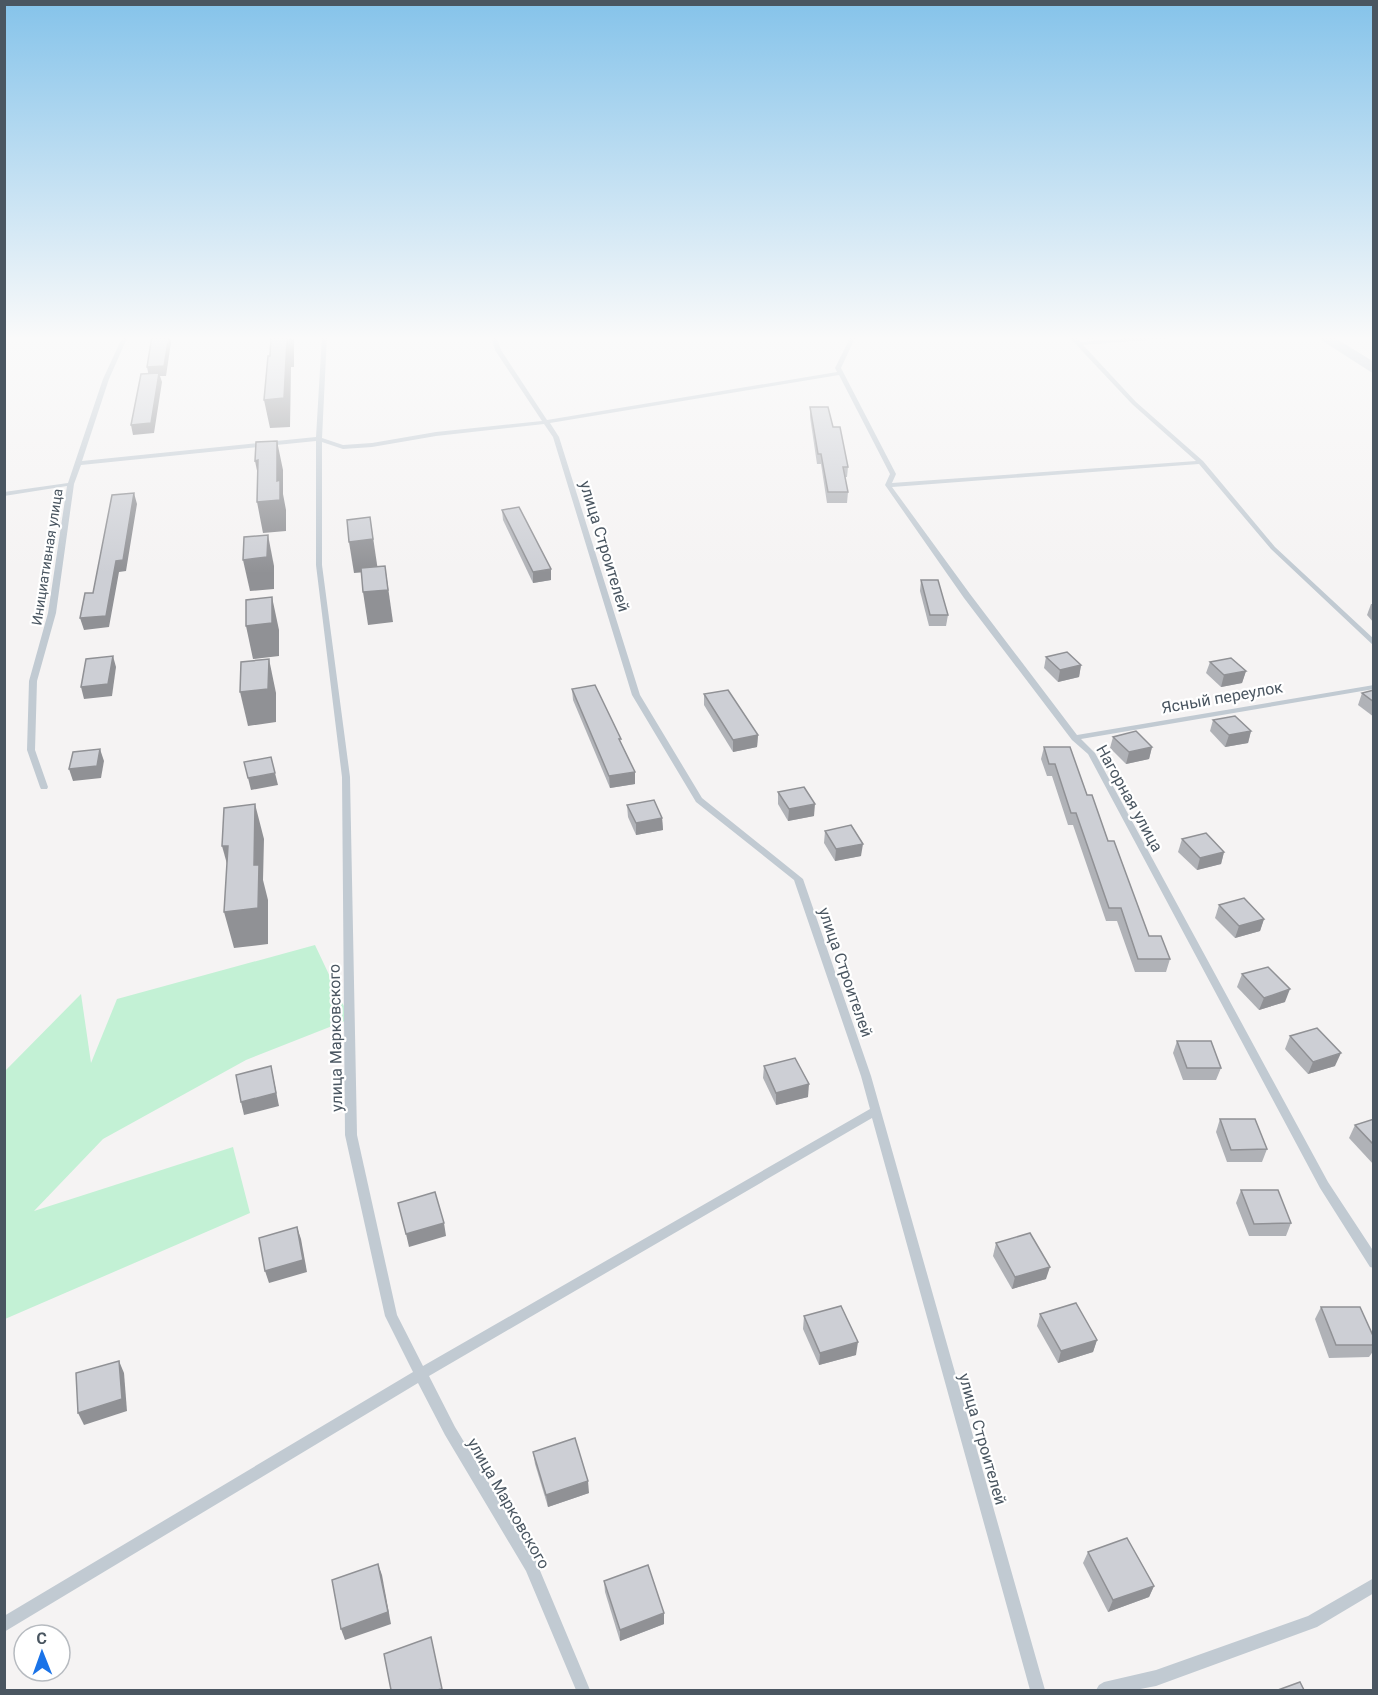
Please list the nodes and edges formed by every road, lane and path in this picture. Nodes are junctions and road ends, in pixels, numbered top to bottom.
1 (94, 415) edge
2 (320, 415) edge
3 (540, 415) edge
4 (592, 415) edge
5 (862, 415) edge
6 (1148, 415) edge
7 (545, 423) junction
8 (319, 439) junction
9 (1201, 462) junction
10 (78, 463) junction
11 (71, 484) junction
12 (888, 485) junction
13 (4, 495) edge
14 (1374, 644) edge
15 (1374, 687) edge
16 (1075, 738) junction
17 (44, 787) dead end
18 (876, 1111) junction
19 (1374, 1263) edge
20 (421, 1374) junction
21 (1374, 1585) edge
22 (4, 1625) edge
23 (583, 1690) edge
24 (1038, 1690) edge
25 (1104, 1690) edge

1 - 10 lane, Инициативная улица
2 - 8 lane, улица Марковского
3 - 7 lane, улица Строителей
4 - 7 lane
5 - 12 lane, Нагорная улица
6 - 9 lane
7 - 8 lane
7 - 18 lane, улица Строителей
8 - 10 lane
8 - 20 lane, улица Марковского
9 - 12 lane
9 - 14 lane
10 - 11 lane, Инициативная улица
11 - 13 lane
11 - 17 lane, Инициативная улица
12 - 16 lane, Нагорная улица
15 - 16 lane, Ясный переулок
16 - 19 lane, Нагорная улица
18 - 20 lane
18 - 24 lane, улица Строителей
20 - 22 lane
20 - 23 lane, улица Марковского
21 - 25 lane

